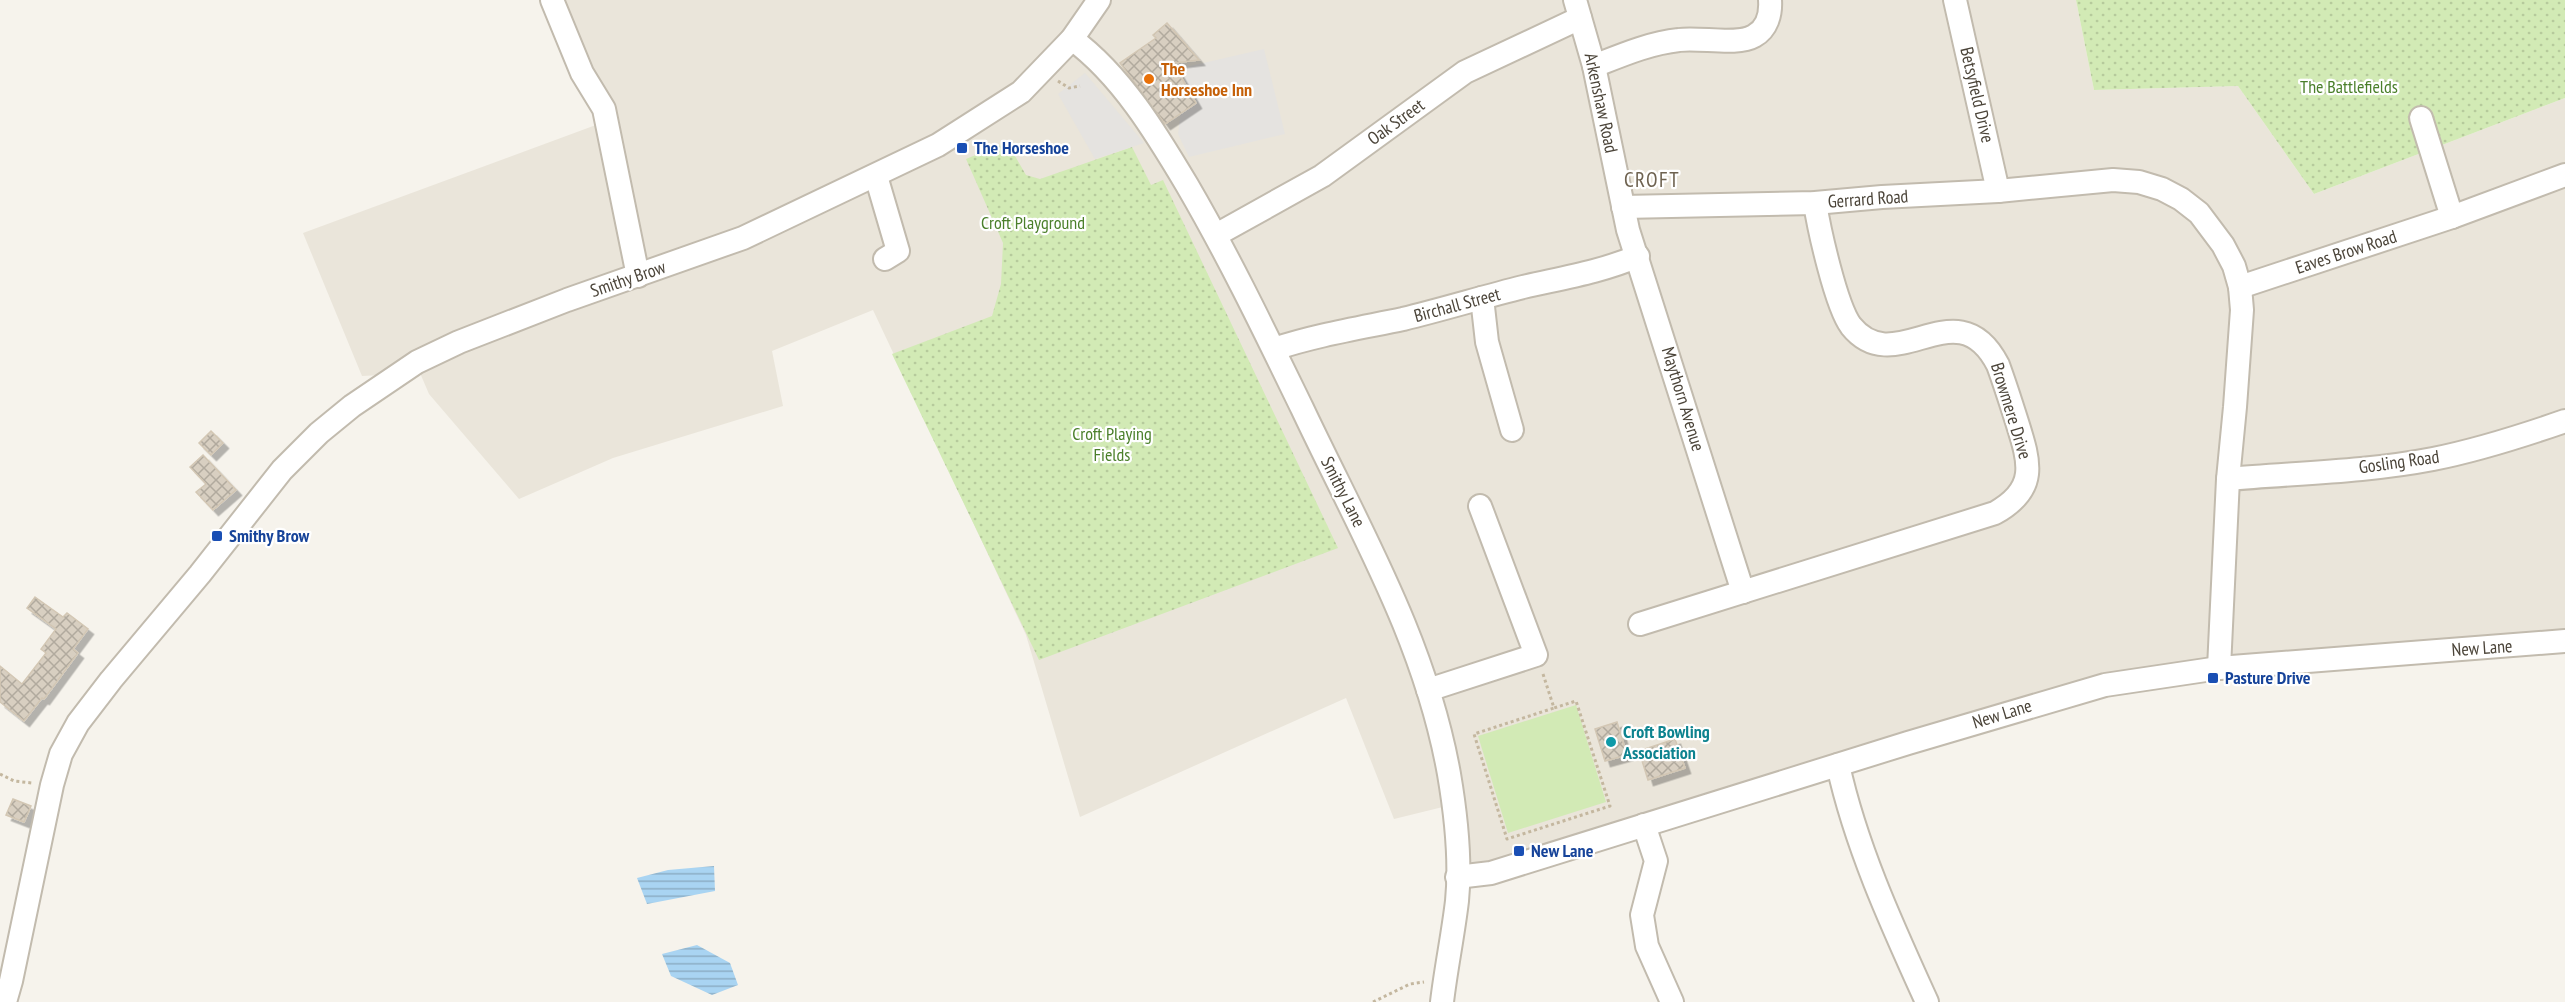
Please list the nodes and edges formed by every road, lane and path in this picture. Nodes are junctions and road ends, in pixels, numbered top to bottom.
1 (552, 0) edge
2 (1100, 0) edge
3 (1770, 0) edge
4 (1955, 0) edge
5 (1578, 9) edge
6 (1072, 39) junction
7 (1594, 66) junction
8 (1056, 80) dead end
9 (1080, 86) dead end
10 (2421, 118) dead end
11 (2565, 174) edge
12 (876, 176) junction
13 (1998, 191) junction
14 (1815, 203) junction
15 (1623, 207) junction
16 (2452, 217) junction
17 (1216, 235) junction
18 (1638, 256) junction
19 (885, 259) dead end
20 (638, 276) junction
21 (2240, 287) junction
22 (1482, 298) junction
23 (1274, 349) junction
24 (2565, 421) edge
25 (1512, 430) dead end
26 (2228, 479) junction
27 (1480, 506) dead end
28 (1743, 592) junction
29 (1640, 624) dead end
30 (2565, 641) edge
31 (1536, 655) junction
32 (2219, 668) junction
33 (1428, 690) junction
34 (1554, 708) junction
35 (1838, 765) junction
36 (0, 774) edge
37 (52, 785) junction
38 (1644, 825) junction
39 (1457, 877) junction
40 (1443, 991) edge
41 (5, 1002) edge
42 (1373, 1002) edge
43 (1458, 1002) edge
44 (1672, 1002) edge
45 (1927, 1002) edge

1 - 20 street
2 - 6 street, Smithy Brow
3 - 7 street
4 - 13 street, Betsyfield Drive
5 - 7 street, Arkenshaw Road
5 - 17 street, Oak Street
6 - 12 street, Smithy Brow
6 - 17 street, Smithy Lane
7 - 15 street, Arkenshaw Road
8 - 9 path
10 - 16 street
11 - 16 street, Eaves Brow Road
12 - 19 street
12 - 20 street, Smithy Brow
13 - 14 street, Gerrard Road
13 - 21 street, Gerrard Road
14 - 15 street, Gerrard Road
14 - 28 street, Browmere Drive
15 - 18 street, Maythorn Avenue
16 - 21 street, Eaves Brow Road
17 - 23 street, Smithy Lane
18 - 22 street, Birchall Street
18 - 28 street, Maythorn Avenue
20 - 37 street, Smithy Brow
21 - 26 street
22 - 23 street, Birchall Street
22 - 25 street
23 - 33 street, Smithy Lane
24 - 26 street, Gosling Road
26 - 32 street
27 - 31 street
28 - 29 street, Browmere Drive
30 - 32 street, New Lane
31 - 33 street
31 - 34 path
32 - 35 street, New Lane
33 - 39 street, Smithy Lane
34 - 34 path
35 - 38 street, New Lane
35 - 45 street
36 - 37 path
37 - 41 street, Smithy Brow
38 - 39 street, New Lane
38 - 44 street
39 - 40 street, Smithy Lane
40 - 42 path
40 - 43 street

